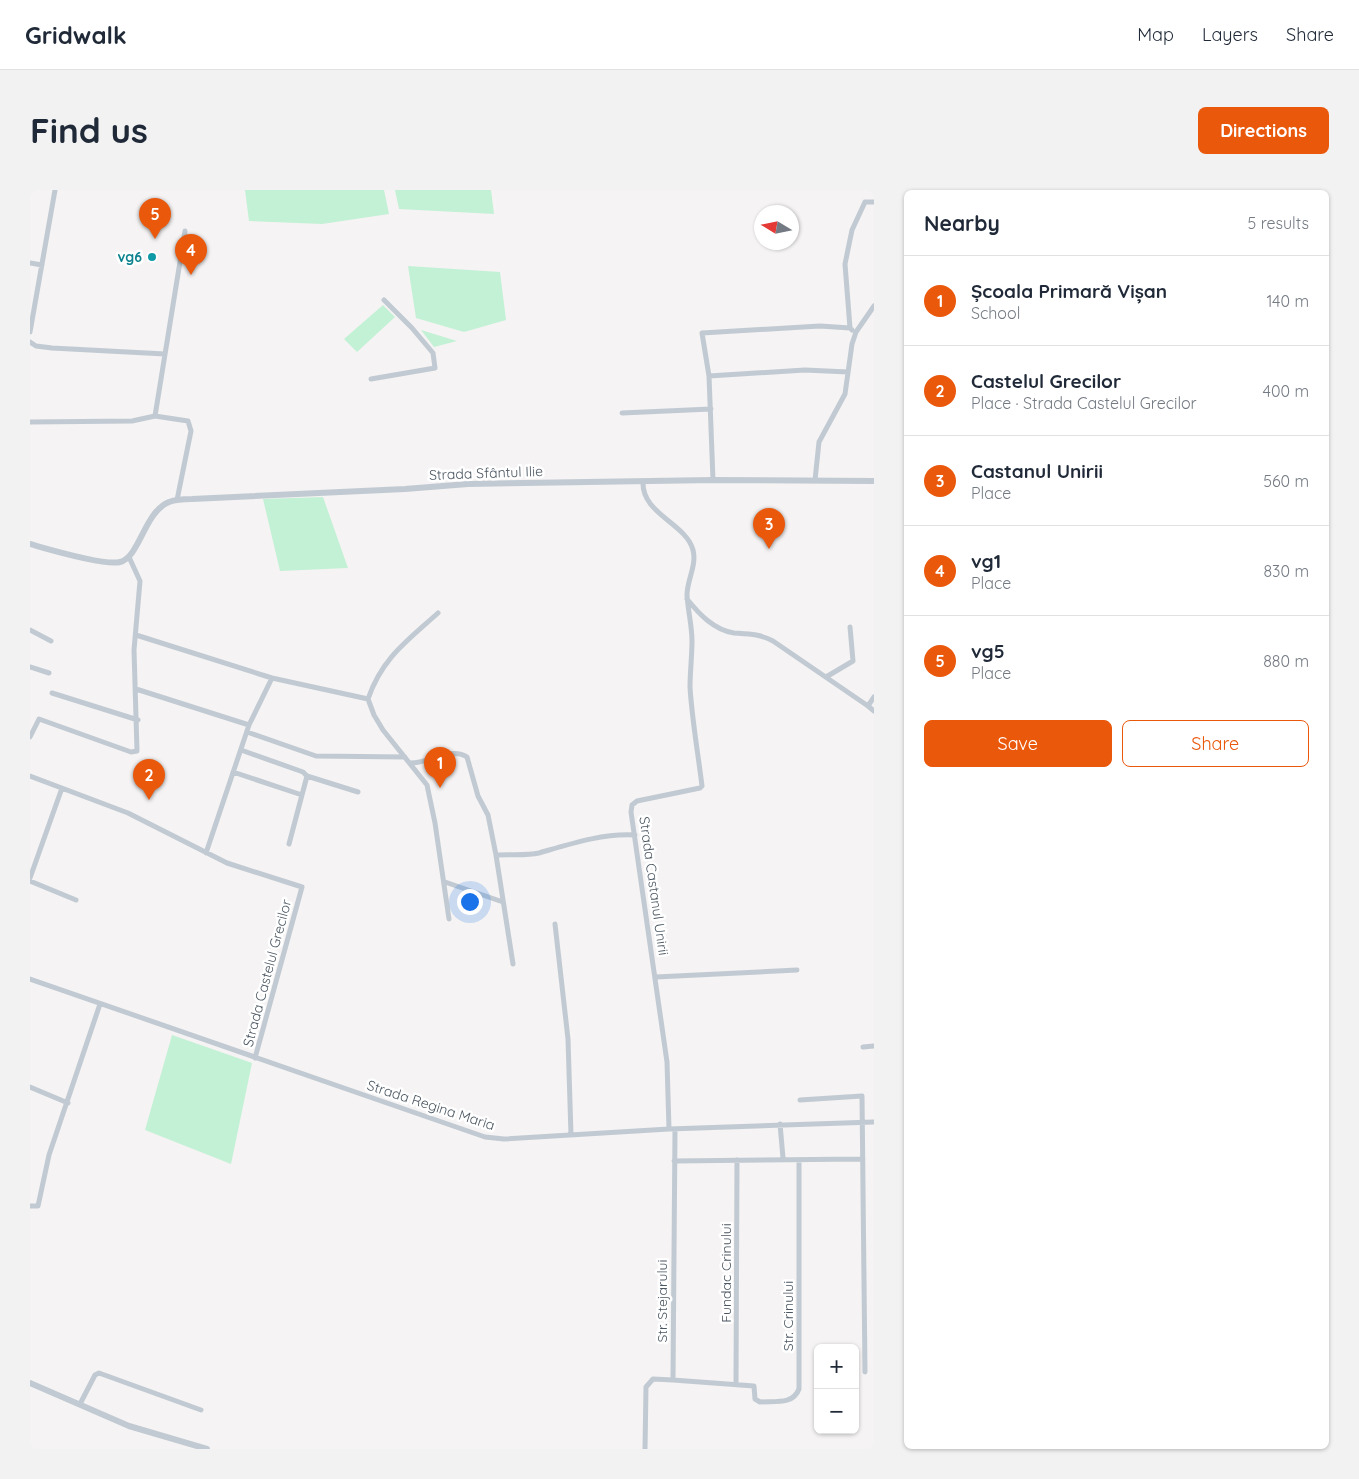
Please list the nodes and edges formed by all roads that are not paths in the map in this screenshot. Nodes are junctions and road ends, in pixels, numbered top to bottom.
1 (55, 190) edge
2 (874, 202) edge
3 (185, 231) dead end
4 (30, 263) edge
5 (42, 265) junction
6 (384, 300) dead end
7 (874, 306) edge
8 (850, 328) junction
9 (30, 332) edge
10 (856, 332) junction
11 (30, 342) edge
12 (165, 354) junction
13 (848, 372) junction
14 (709, 376) junction
15 (371, 379) dead end
16 (711, 409) junction
17 (622, 412) dead end
18 (155, 416) junction
19 (30, 422) edge
20 (713, 480) junction
21 (815, 480) junction
22 (874, 480) edge
23 (643, 481) junction
24 (177, 500) junction
25 (30, 544) edge
26 (129, 557) junction
27 (687, 598) junction
28 (438, 612) dead end
29 (850, 627) dead end
30 (30, 630) edge
31 (136, 635) junction
32 (51, 641) dead end
33 (30, 667) edge
34 (49, 673) dead end
35 (826, 677) junction
36 (272, 678) junction
37 (136, 689) junction
38 (52, 693) dead end
39 (874, 697) edge
40 (368, 699) junction
41 (868, 706) junction
42 (874, 711) edge
43 (138, 720) junction
44 (249, 725) junction
45 (247, 732) junction
46 (30, 737) edge
47 (241, 750) junction
48 (405, 757) junction
49 (410, 763) junction
50 (233, 772) junction
51 (30, 776) edge
52 (307, 776) junction
53 (62, 788) junction
54 (358, 792) dead end
55 (302, 795) junction
56 (635, 835) junction
57 (289, 844) dead end
58 (206, 853) junction
59 (496, 855) junction
60 (30, 879) edge
61 (444, 882) junction
62 (76, 900) dead end
63 (504, 902) junction
64 (449, 919) dead end
65 (555, 924) dead end
66 (513, 964) dead end
67 (797, 970) dead end
68 (656, 977) junction
69 (30, 979) edge
70 (100, 1004) junction
71 (874, 1046) edge
72 (863, 1047) dead end
73 (256, 1058) junction
74 (30, 1087) edge
75 (800, 1100) dead end
76 (68, 1103) junction
77 (863, 1122) junction
78 (874, 1122) edge
79 (780, 1124) junction
80 (672, 1129) junction
81 (571, 1135) junction
82 (783, 1158) junction
83 (863, 1158) junction
84 (737, 1160) junction
85 (799, 1160) junction
86 (674, 1161) junction
87 (30, 1206) edge
88 (866, 1372) dead end
89 (673, 1380) junction
90 (30, 1383) edge
91 (736, 1384) junction
92 (80, 1404) junction
93 (202, 1410) dead end
94 (198, 1447) edge
95 (207, 1449) edge
96 (645, 1449) edge

1 - 5 street
2 - 8 street
3 - 12 street
4 - 5 street
5 - 9 street
6 - 15 street
7 - 10 street
8 - 10 street
8 - 14 street
10 - 13 street
11 - 12 street
12 - 18 street
13 - 14 street
13 - 21 street
14 - 16 street
16 - 17 street
16 - 20 street
18 - 19 street
18 - 24 street
20 - 21 street, Strada Sfântul Ilie
20 - 23 street, Strada Sfântul Ilie
21 - 22 street, Strada Sfântul Ilie
23 - 24 street, Strada Sfântul Ilie
23 - 27 street, Strada Castanul Unirii
24 - 26 street, Strada Sfântul Ilie
25 - 26 street
26 - 31 street
27 - 35 street
27 - 56 street, Strada Castanul Unirii
28 - 40 street
29 - 35 street
30 - 32 street
31 - 36 street
31 - 37 street
33 - 34 street
35 - 41 street
36 - 40 street
36 - 44 street
37 - 43 street
37 - 44 street
38 - 43 street
39 - 41 street
40 - 48 street
41 - 42 street
43 - 46 street
44 - 45 street
45 - 47 street
45 - 48 street
47 - 50 street
47 - 52 street
48 - 49 street
49 - 59 street
49 - 61 street
50 - 55 street
50 - 58 street
51 - 53 street, Strada Castelul Grecilor
52 - 54 street
52 - 55 street
53 - 58 street, Strada Castelul Grecilor
53 - 60 street
55 - 57 street
56 - 59 street
56 - 68 street, Strada Castanul Unirii
58 - 73 street, Strada Castelul Grecilor
59 - 63 street
60 - 62 street
61 - 63 street
61 - 64 street
63 - 66 street
65 - 81 street
67 - 68 street
68 - 80 street, Strada Castanul Unirii
69 - 70 street, Strada Regina Maria
70 - 73 street, Strada Regina Maria
70 - 76 street
71 - 72 street
73 - 81 street, Strada Regina Maria
74 - 76 street
75 - 77 street
76 - 87 street
77 - 78 street, Strada Regina Maria
77 - 79 street, Strada Regina Maria
77 - 83 street
79 - 80 street, Strada Regina Maria
79 - 82 street
80 - 81 street, Strada Regina Maria
80 - 86 street, Str. Stejarului
82 - 84 street
82 - 85 street
83 - 85 street
83 - 88 street
84 - 86 street
84 - 91 street, Fundac Crinului
85 - 91 street, Str. Crinului
86 - 89 street, Str. Stejarului
89 - 91 street
89 - 96 street
90 - 92 street
92 - 93 street
92 - 94 street
94 - 95 street

